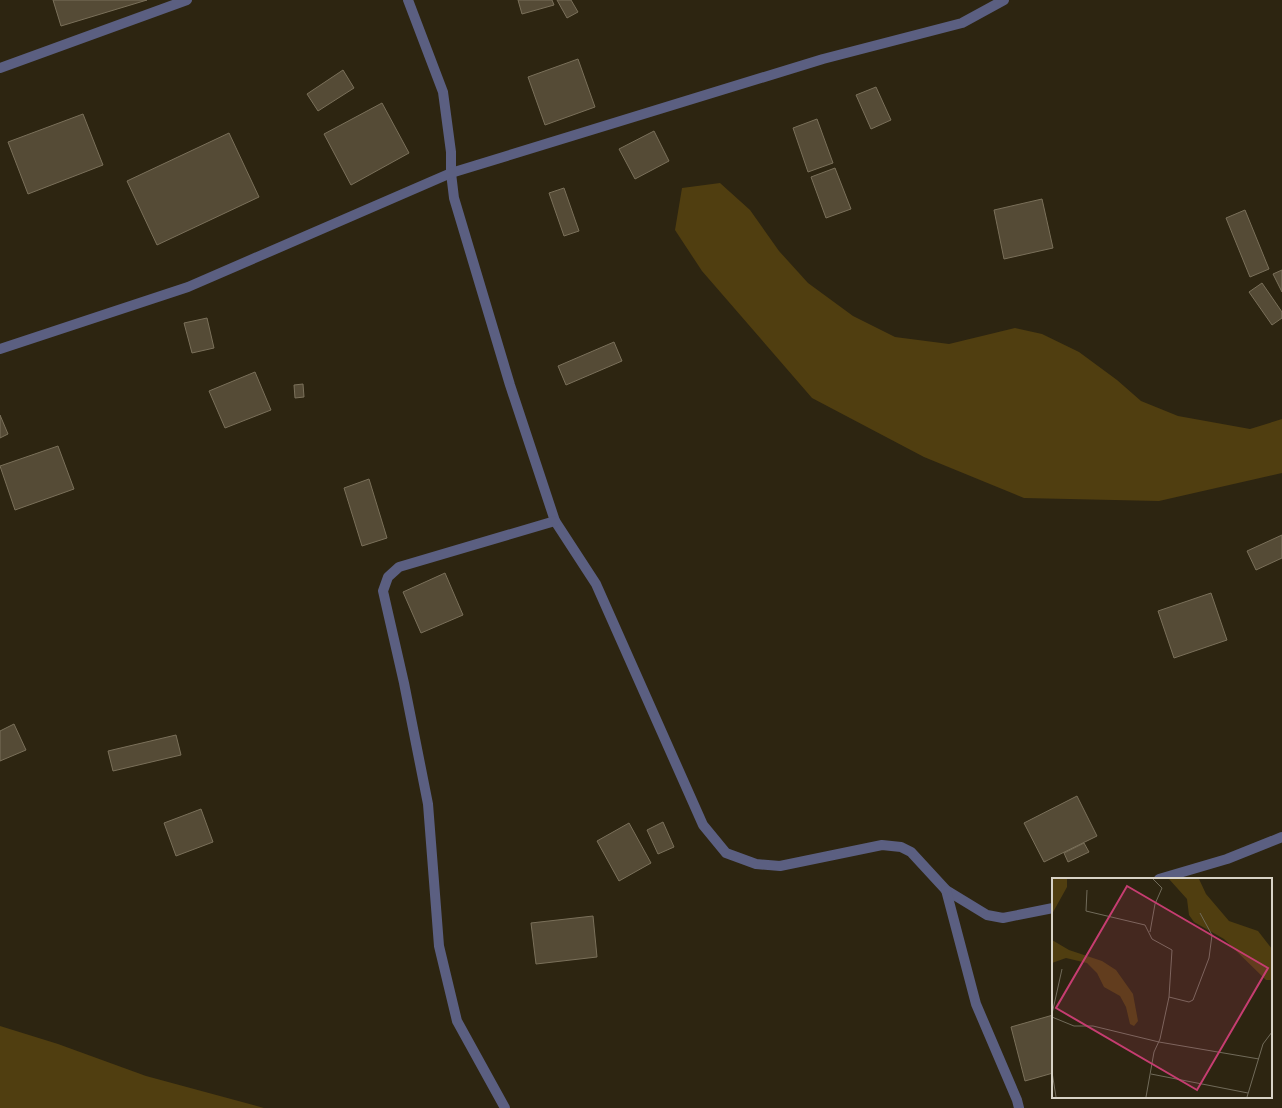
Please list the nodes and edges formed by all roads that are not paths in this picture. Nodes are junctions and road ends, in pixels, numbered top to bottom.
1 (187, 0) edge
2 (408, 0) edge
3 (1004, 0) edge
4 (0, 68) edge
5 (451, 174) junction
6 (0, 349) edge
7 (555, 521) junction
8 (1282, 837) edge
9 (1162, 878) edge
10 (946, 890) junction
11 (1052, 908) edge
12 (505, 1108) edge
13 (1019, 1108) edge

1 - 4 street
2 - 5 street
3 - 5 street
5 - 6 street
5 - 7 street
7 - 10 street
7 - 12 street
8 - 9 street
10 - 11 street
10 - 13 street

